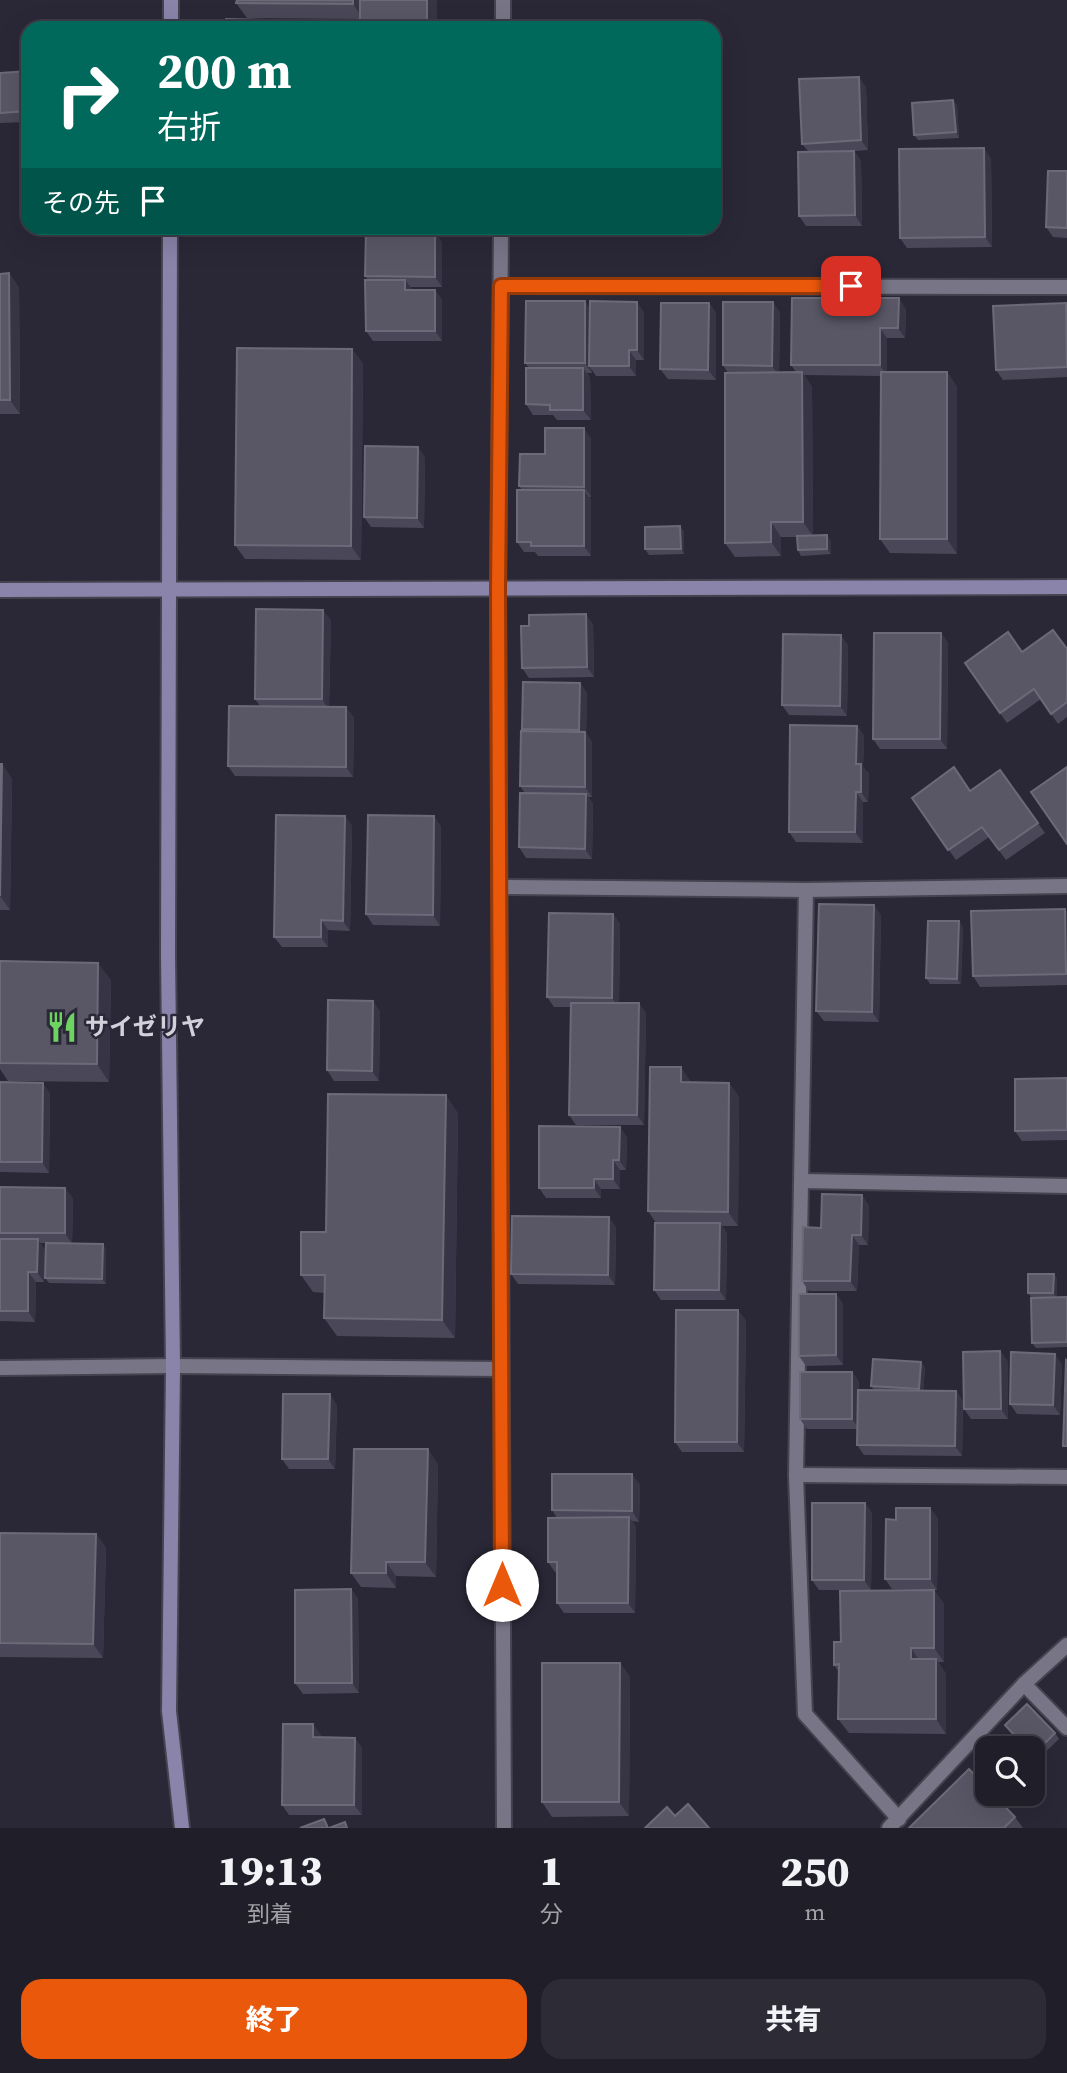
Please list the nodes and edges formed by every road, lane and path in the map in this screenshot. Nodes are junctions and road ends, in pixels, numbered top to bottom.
1 (171, 0) edge
2 (503, 0) edge
3 (171, 21) edge
4 (503, 21) edge
5 (170, 235) edge
6 (501, 235) edge
7 (501, 286) junction
8 (1067, 287) edge
9 (1067, 587) edge
10 (169, 589) junction
11 (0, 590) edge
12 (498, 590) junction
13 (1067, 886) edge
14 (499, 887) junction
15 (806, 890) junction
16 (802, 1181) junction
17 (1067, 1186) edge
18 (173, 1366) junction
19 (0, 1368) edge
20 (501, 1369) junction
21 (796, 1475) junction
22 (1067, 1477) edge
23 (1067, 1645) edge
24 (1024, 1684) junction
25 (1067, 1728) edge
26 (894, 1824) edge
27 (182, 1828) edge
28 (504, 1828) edge

1 - 3 street
2 - 4 street
5 - 10 street
6 - 7 street
7 - 8 street
7 - 12 street
9 - 12 street
10 - 11 street
10 - 12 street
10 - 18 street
12 - 14 street
13 - 15 street
14 - 15 street
14 - 20 street
15 - 16 street
16 - 17 street
16 - 21 street
18 - 19 street
18 - 20 street
18 - 27 street
20 - 28 street
21 - 22 street
21 - 26 street
23 - 24 street
24 - 25 street
24 - 26 street

